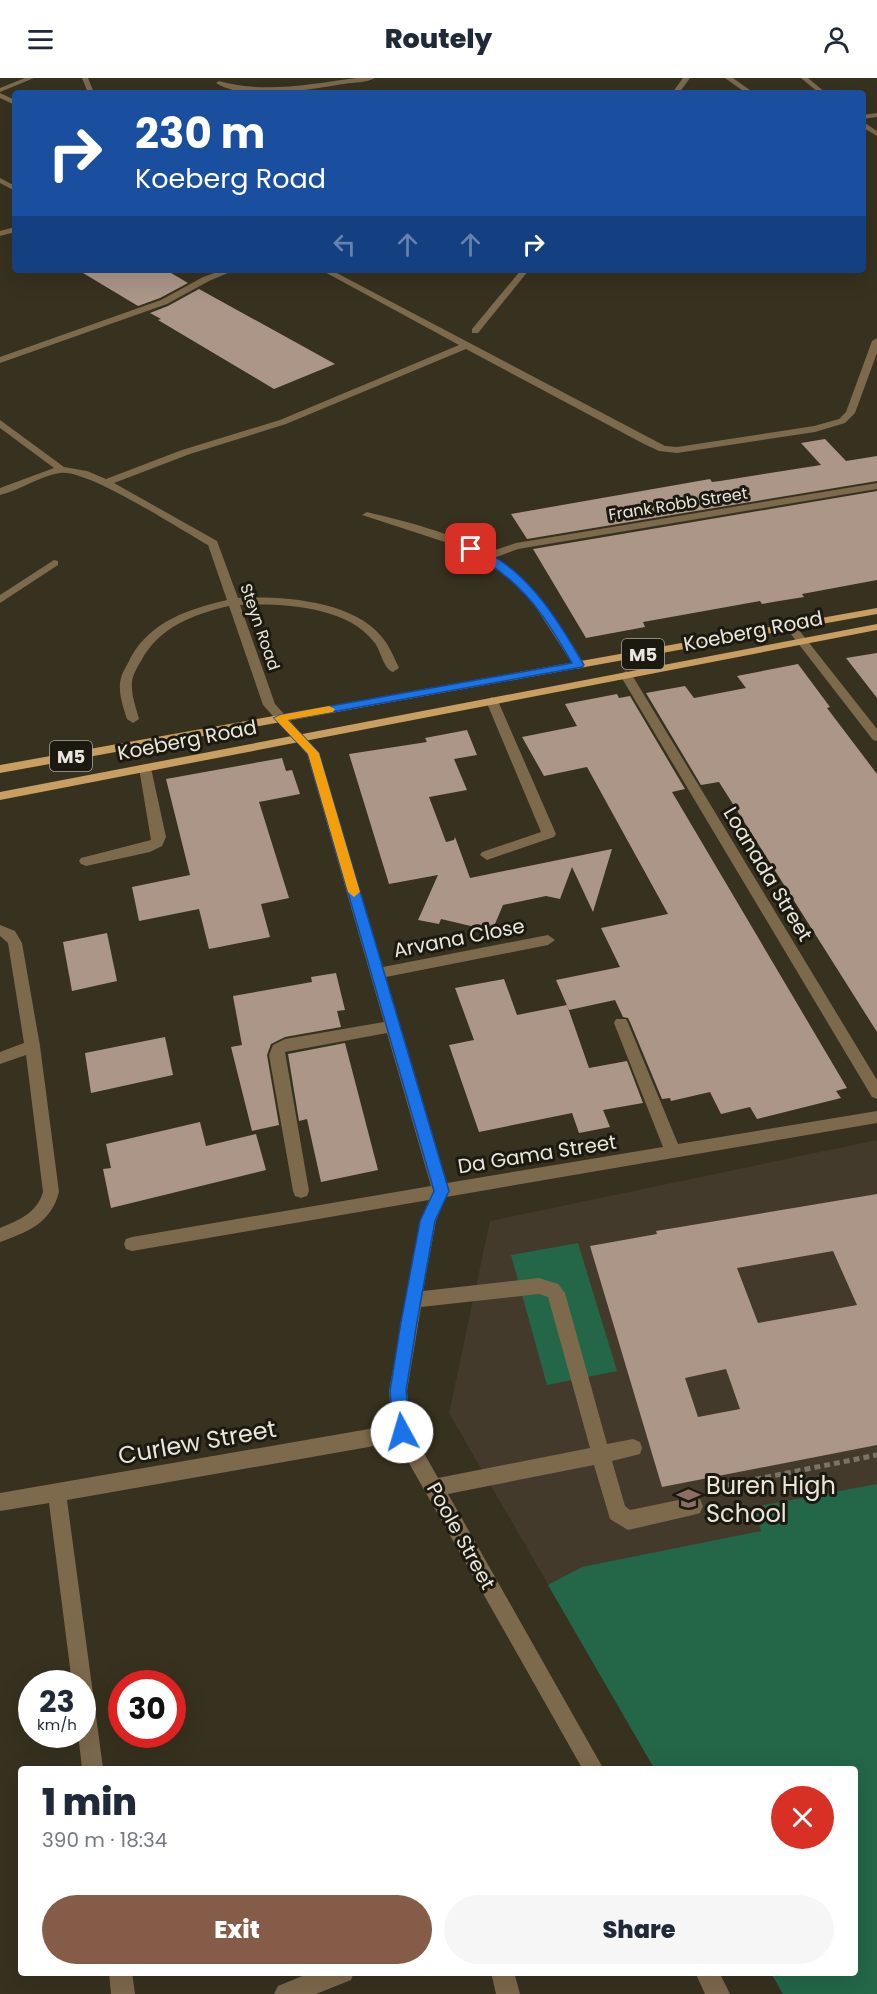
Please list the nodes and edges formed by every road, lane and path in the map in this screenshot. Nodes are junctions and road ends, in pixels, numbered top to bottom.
1 (31, 78) edge
2 (372, 78) edge
3 (687, 78) edge
4 (728, 78) edge
5 (804, 78) edge
6 (216, 80) edge
7 (0, 90) edge
8 (256, 90) joint
9 (677, 90) edge
10 (746, 90) edge
11 (820, 90) edge
12 (223, 273) edge
13 (331, 273) edge
14 (523, 273) edge
15 (475, 331) dead end
16 (877, 341) edge
17 (468, 345) junction
18 (0, 360) edge
19 (0, 423) edge
20 (61, 469) junction
21 (106, 483) junction
22 (877, 486) edge
23 (0, 492) edge
24 (367, 515) dead end
25 (486, 557) junction
26 (54, 563) dead end
27 (0, 600) edge
28 (234, 603) junction
29 (877, 611) edge
30 (790, 627) junction
31 (877, 627) edge
32 (801, 641) junction
33 (579, 665) junction
34 (393, 668) dead end
35 (626, 675) junction
36 (492, 701) junction
37 (280, 718) junction
38 (133, 719) dead end
39 (877, 737) edge
40 (299, 738) junction
41 (145, 768) junction
42 (0, 770) edge
43 (0, 796) edge
44 (487, 855) dead end
45 (86, 861) dead end
46 (0, 930) edge
47 (548, 940) dead end
48 (378, 973) junction
49 (621, 1023) dead end
50 (394, 1026) junction
51 (32, 1046) junction
52 (0, 1058) edge
53 (877, 1093) edge
54 (877, 1117) edge
55 (674, 1153) junction
56 (301, 1191) dead end
57 (441, 1191) junction
58 (0, 1235) edge
59 (132, 1244) dead end
60 (412, 1300) junction
61 (402, 1432) junction
62 (633, 1448) dead end
63 (601, 1455) junction
64 (877, 1455) edge
65 (434, 1488) junction
66 (57, 1492) junction
67 (0, 1502) edge
68 (693, 1506) joint
69 (80, 1670) edge
70 (90, 1748) edge
71 (93, 1766) edge
72 (592, 1766) edge
73 (121, 1976) edge
74 (333, 1976) edge
75 (503, 1976) edge
76 (708, 1976) edge
77 (123, 1994) edge
78 (286, 1994) edge
79 (508, 1994) edge
80 (718, 1994) edge

1 - 7 street
2 - 8 street
3 - 9 street
4 - 10 street
5 - 11 street
6 - 8 street
12 - 18 street
13 - 17 street
14 - 15 street
16 - 17 street
17 - 21 street
19 - 20 street
20 - 21 street
20 - 23 street
21 - 28 street, Steyn Road
22 - 25 street, Frank Robb Street
24 - 25 street
25 - 33 street
26 - 27 street
28 - 34 street
28 - 37 street, Steyn Road
28 - 38 street
29 - 30 main road, Koeberg Road / M5
30 - 32 street
30 - 33 main road, Koeberg Road / M5
31 - 32 main road, Koeberg Road / M5
32 - 35 main road, Koeberg Road / M5
32 - 39 street
33 - 37 main road, Koeberg Road / M5
35 - 36 main road, Koeberg Road / M5
35 - 53 street, Loanada Street
36 - 40 main road, Koeberg Road / M5
36 - 44 street
37 - 40 street, Steyn Road
37 - 42 main road, Koeberg Road / M5
40 - 41 main road, Koeberg Road / M5
40 - 48 street
41 - 43 main road, Koeberg Road / M5
41 - 45 street
46 - 51 street
47 - 48 street, Arvana Close
48 - 50 street
49 - 55 street
50 - 56 street
50 - 57 street
51 - 52 street
51 - 58 street
54 - 55 street, Da Gama Street
55 - 57 street, Da Gama Street
57 - 59 street, Da Gama Street
57 - 60 street, Poole Street
60 - 61 street, Poole Street
60 - 63 street
61 - 65 street, Poole Street
61 - 66 street, Curlew Street
62 - 63 street
63 - 65 street
63 - 68 street
64 - 68 path
65 - 72 street, Poole Street
66 - 67 street, Curlew Street
66 - 69 street
70 - 71 street
73 - 77 street
74 - 78 street
75 - 79 street
76 - 80 street

